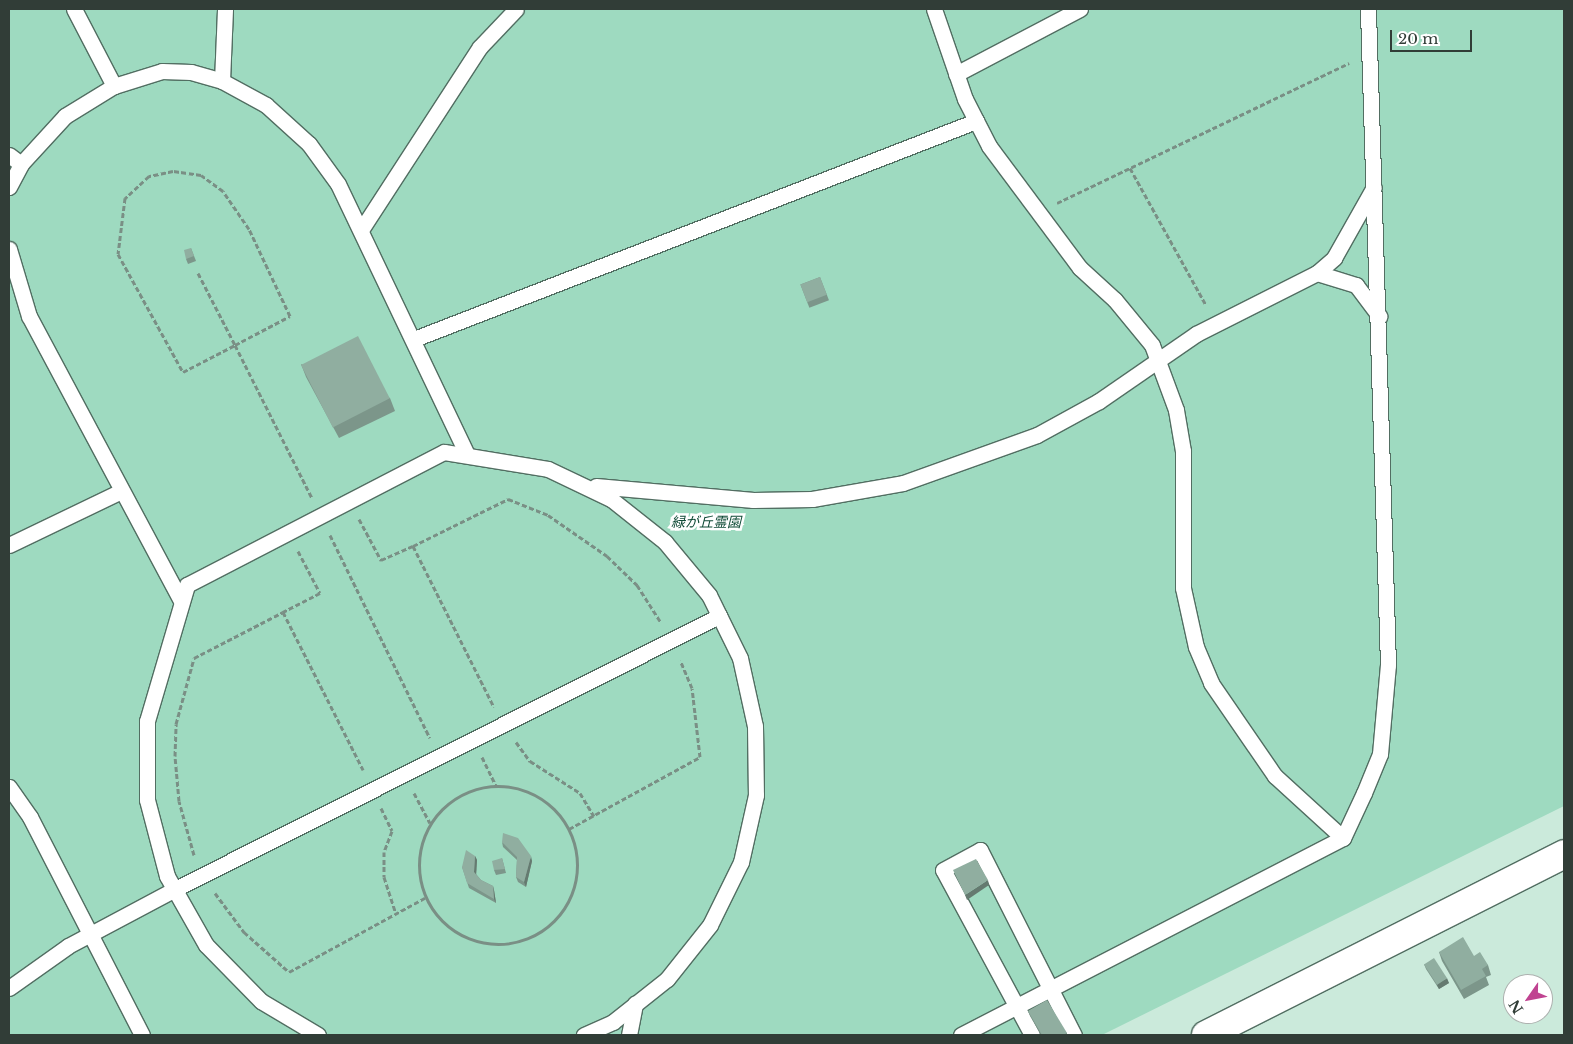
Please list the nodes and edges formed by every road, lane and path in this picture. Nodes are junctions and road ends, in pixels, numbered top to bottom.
1 (74, 9) edge
2 (226, 9) edge
3 (516, 9) edge
4 (934, 9) edge
5 (1080, 9) edge
6 (1368, 9) edge
7 (1369, 54) junction
8 (956, 74) junction
9 (222, 81) junction
10 (114, 86) junction
11 (976, 121) junction
12 (9, 155) edge
13 (21, 164) junction
14 (1130, 168) junction
15 (9, 187) edge
16 (1374, 187) junction
17 (1039, 212) junction
18 (361, 230) junction
19 (9, 249) edge
20 (198, 273) dead end
21 (1317, 273) junction
22 (1379, 316) junction
23 (1216, 324) junction
24 (414, 338) junction
25 (235, 345) junction
26 (1157, 359) junction
27 (467, 454) junction
28 (577, 483) junction
29 (121, 491) junction
30 (349, 501) junction
31 (321, 516) junction
32 (288, 533) junction
33 (9, 545) edge
34 (413, 546) junction
35 (182, 601) junction
36 (283, 612) junction
37 (719, 616) junction
38 (666, 630) dead end
39 (676, 652) dead end
40 (503, 724) junction
41 (473, 739) junction
42 (439, 756) junction
43 (404, 774) junction
44 (496, 786) junction
45 (9, 787) edge
46 (373, 790) junction
47 (594, 816) junction
48 (430, 824) junction
49 (569, 829) junction
50 (1343, 838) junction
51 (1564, 854) edge
52 (203, 875) junction
53 (175, 889) junction
54 (425, 898) junction
55 (396, 913) junction
56 (91, 934) junction
57 (9, 988) edge
58 (1051, 990) junction
59 (635, 1004) junction
60 (1016, 1008) junction
61 (142, 1035) edge
62 (318, 1035) edge
63 (584, 1035) edge
64 (629, 1035) edge
65 (961, 1035) edge
66 (1032, 1035) edge
67 (1074, 1035) edge
68 (1206, 1035) edge

1 - 10 lane
2 - 9 lane
3 - 18 lane
4 - 8 lane
5 - 8 lane
6 - 7 lane
7 - 14 path
7 - 16 lane
8 - 11 lane
9 - 10 lane
9 - 18 lane
10 - 13 lane
11 - 17 lane
11 - 24 lane
12 - 13 lane
13 - 15 lane
14 - 17 path
14 - 23 path
16 - 21 lane
16 - 22 lane
17 - 26 lane
18 - 24 lane
19 - 29 lane
20 - 25 path
21 - 22 lane
21 - 23 lane
22 - 50 lane
23 - 26 lane
24 - 27 lane
25 - 25 path
25 - 31 path
26 - 28 lane
26 - 50 lane
27 - 28 lane
27 - 30 lane
28 - 37 lane
29 - 33 lane
29 - 35 lane
30 - 31 lane
30 - 34 path
31 - 32 lane
31 - 42 path
32 - 35 lane
32 - 36 path
34 - 38 path
34 - 40 path
35 - 53 lane
36 - 46 path
36 - 52 path
37 - 40 lane
37 - 59 lane
39 - 47 path
40 - 41 lane
40 - 47 path
41 - 42 lane
41 - 44 path
42 - 43 lane
43 - 46 lane
43 - 48 path
44 - 48 path
44 - 49 path
45 - 56 lane
46 - 52 lane
46 - 55 path
47 - 49 path
48 - 54 path
49 - 54 path
50 - 58 lane
51 - 68 street
52 - 53 lane
52 - 55 path
53 - 56 lane
53 - 62 lane
54 - 55 path
56 - 57 lane
56 - 61 lane
58 - 60 lane
58 - 60 lane
58 - 67 lane
59 - 63 lane
59 - 64 lane
60 - 65 lane
60 - 66 lane

